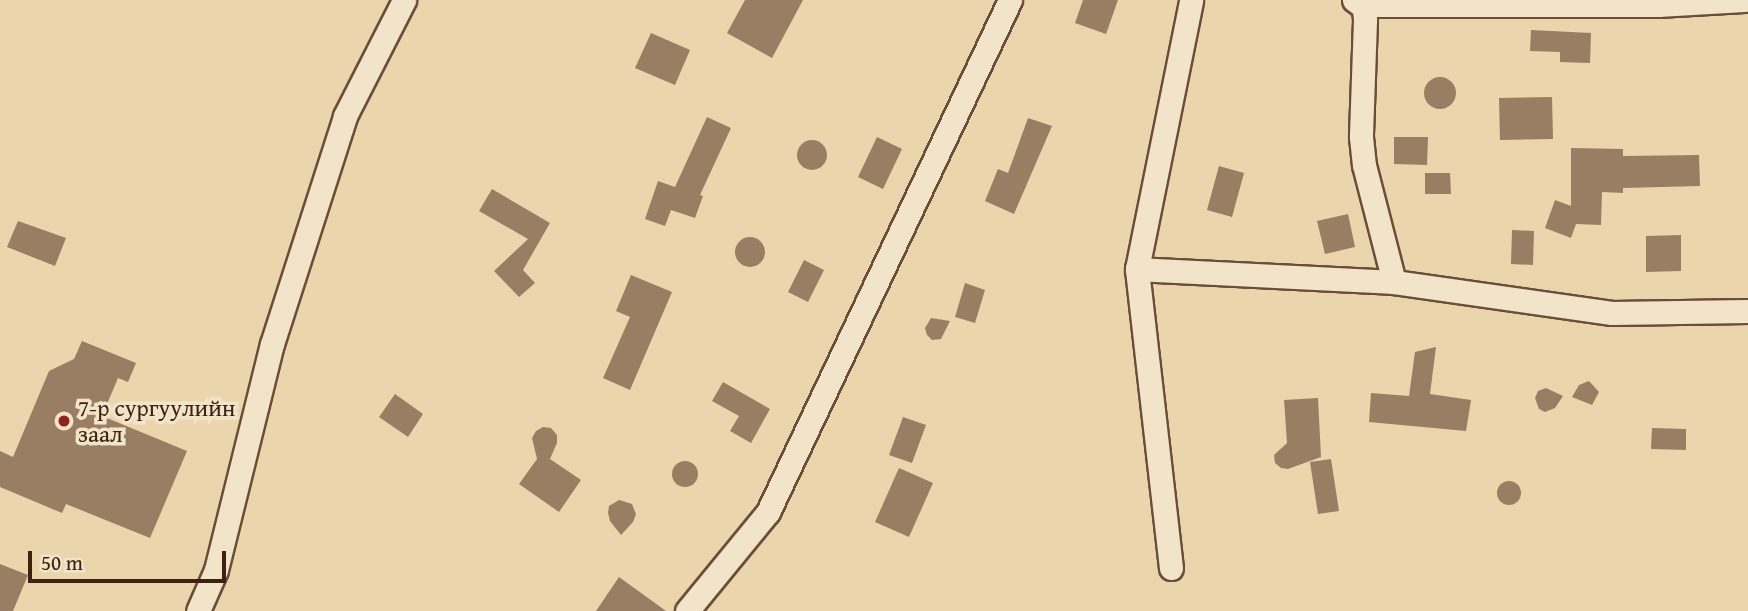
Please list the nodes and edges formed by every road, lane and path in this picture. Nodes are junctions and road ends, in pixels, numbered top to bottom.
1 (404, 0) edge
2 (1010, 0) edge
3 (1192, 0) edge
4 (1744, 0) edge
5 (1359, 2) edge
6 (1137, 268) junction
7 (1394, 282) junction
8 (1748, 311) edge
9 (1171, 568) dead end
10 (198, 611) edge
11 (687, 611) edge

1 - 10 street
2 - 11 street
3 - 6 street
4 - 5 street
5 - 7 street
6 - 7 street
6 - 9 street
7 - 8 street

